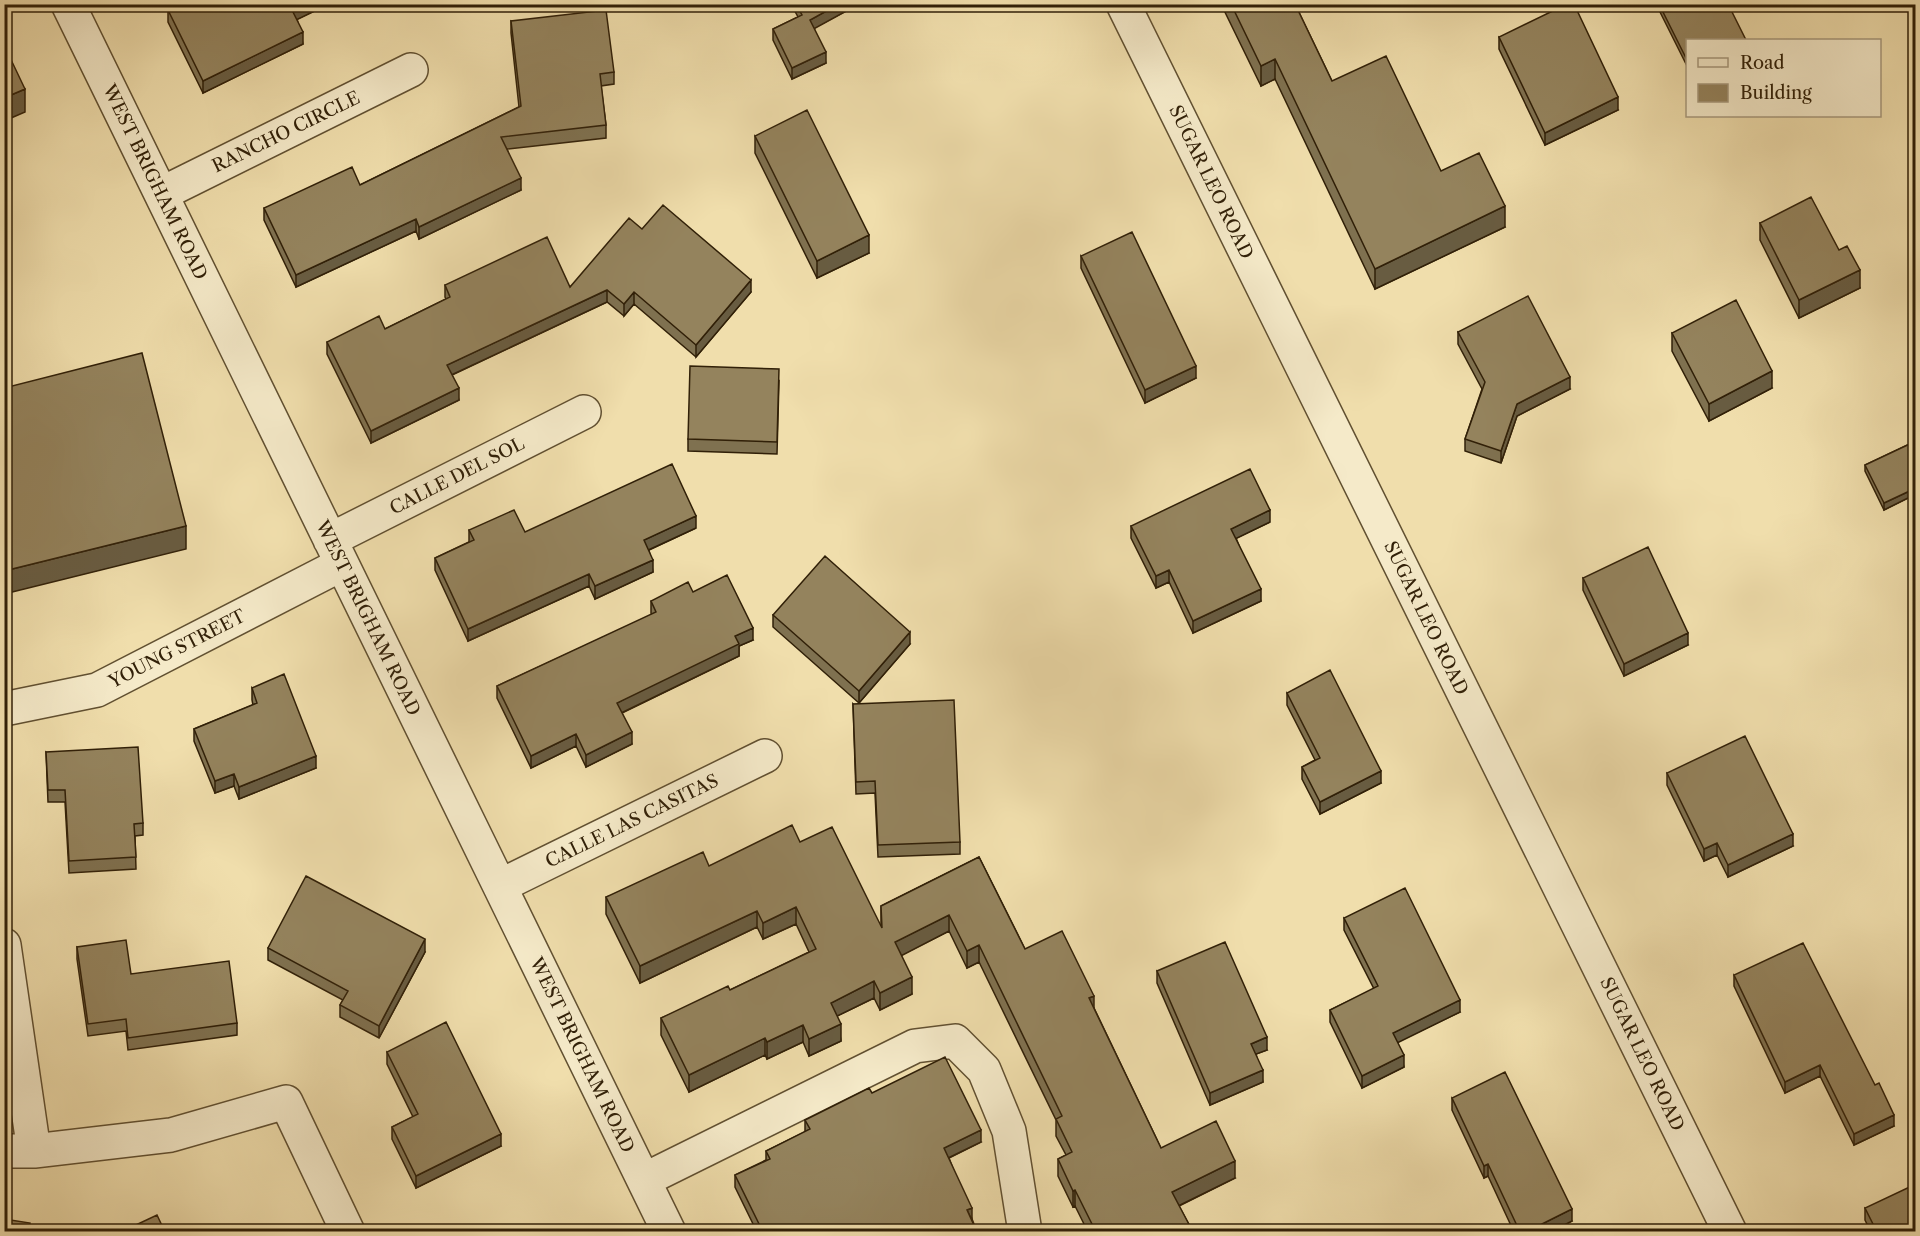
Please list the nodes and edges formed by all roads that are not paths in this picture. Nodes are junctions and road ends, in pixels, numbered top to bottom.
1 (68, 4) edge
2 (1123, 4) edge
3 (411, 70) dead end
4 (161, 194) junction
5 (584, 412) dead end
6 (336, 552) junction
7 (4, 710) edge
8 (765, 756) dead end
9 (500, 886) junction
10 (4, 945) edge
11 (19, 1151) edge
12 (644, 1180) junction
13 (348, 1232) edge
14 (669, 1232) edge
15 (1025, 1232) edge
16 (1730, 1232) edge

1 - 4 street, WEST BRIGHAM ROAD
2 - 16 street, SUGAR LEO ROAD
3 - 4 street, RANCHO CIRCLE
4 - 6 street, WEST BRIGHAM ROAD
5 - 6 street, CALLE DEL SOL
6 - 7 street, YOUNG STREET
6 - 9 street, WEST BRIGHAM ROAD
8 - 9 street, CALLE LAS CASITAS
9 - 12 street, WEST BRIGHAM ROAD
10 - 11 street
11 - 13 street
12 - 14 street, WEST BRIGHAM ROAD
12 - 15 street

